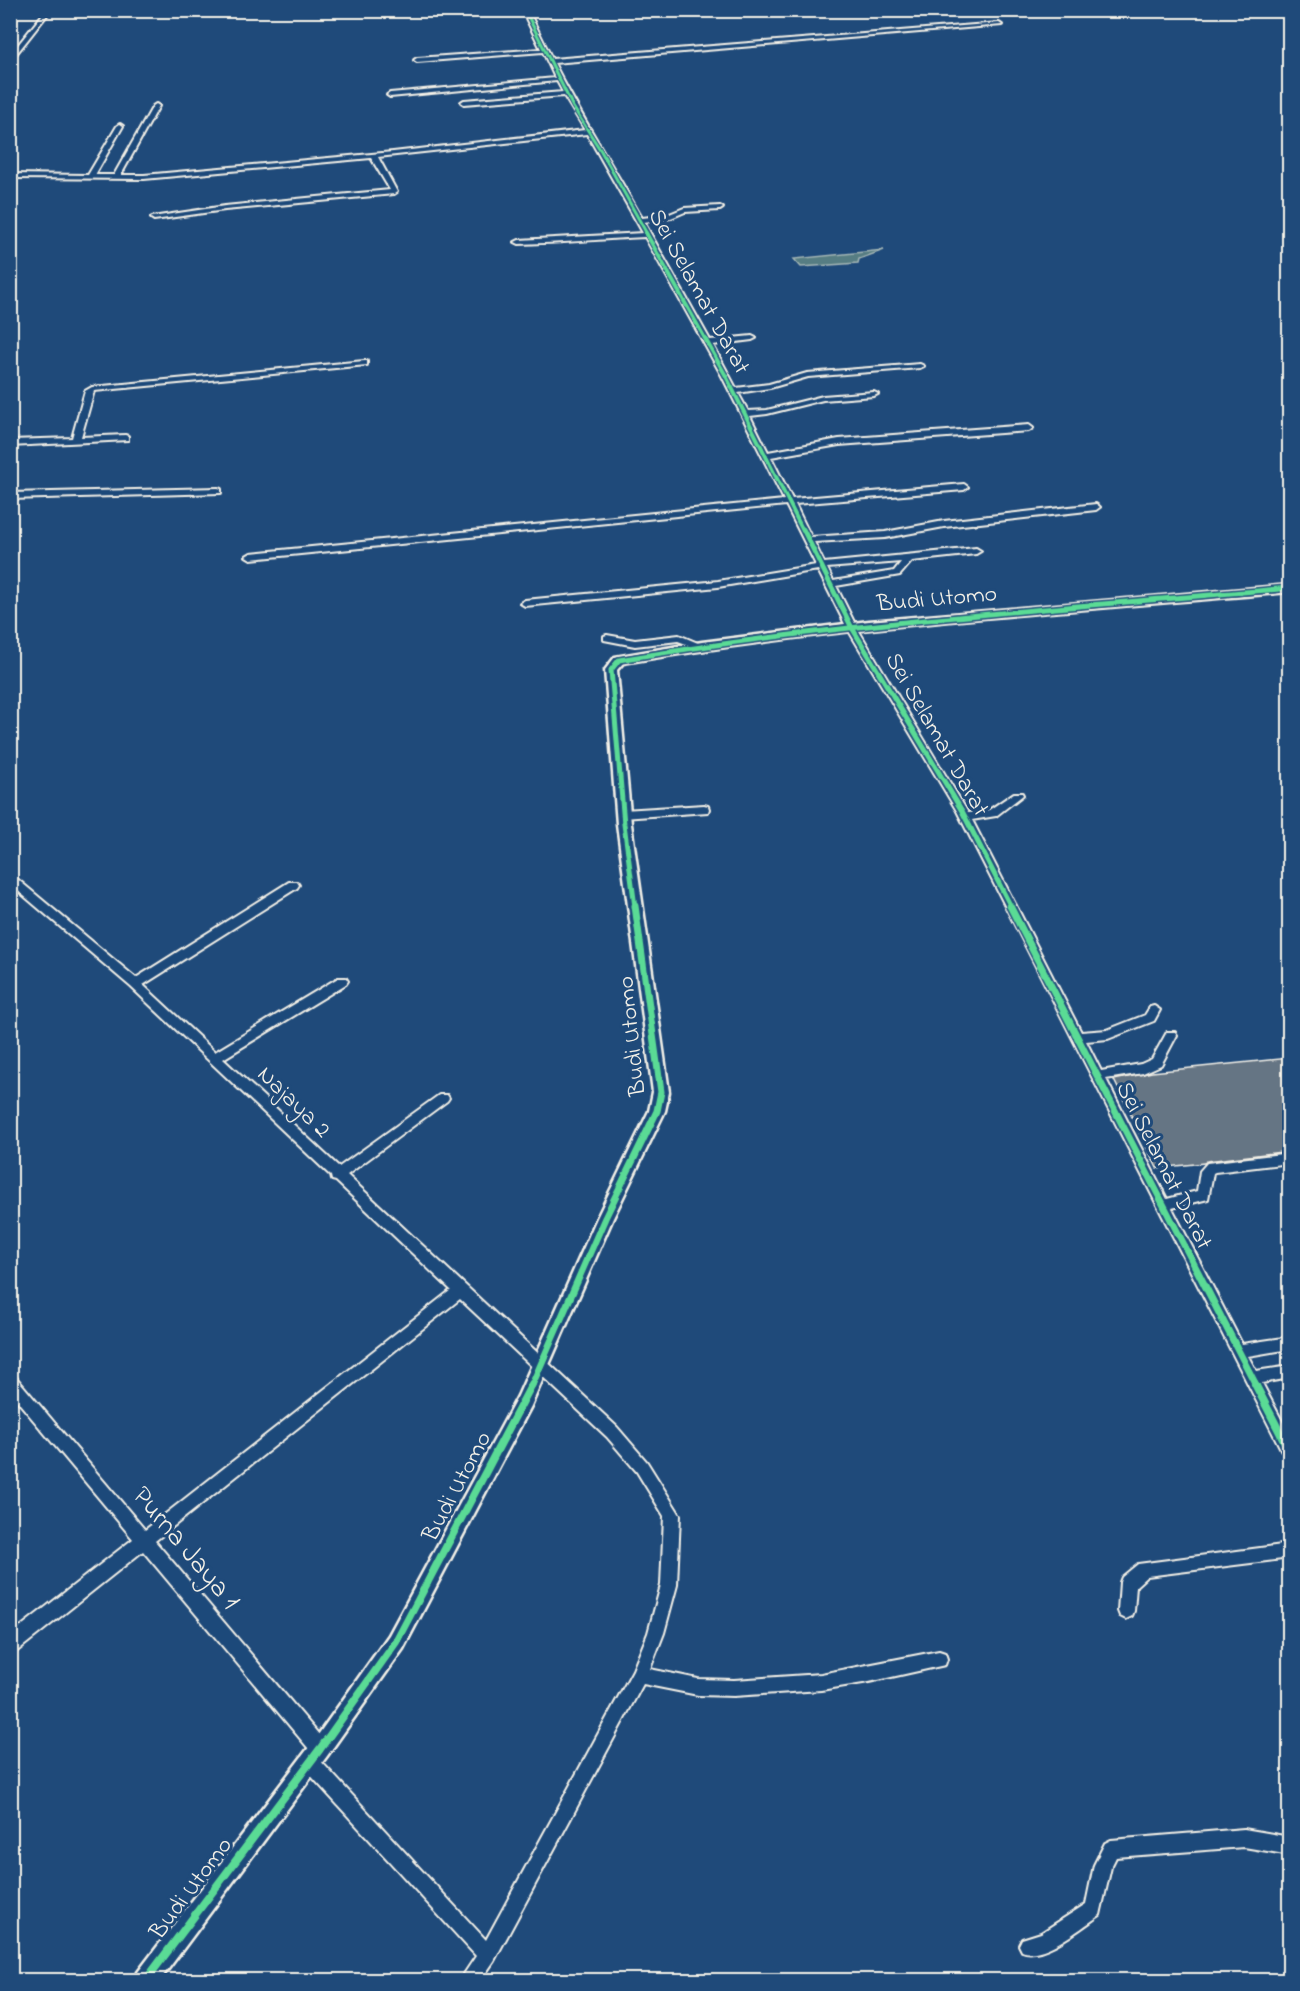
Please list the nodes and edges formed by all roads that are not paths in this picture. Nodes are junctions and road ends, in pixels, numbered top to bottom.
1 (49, 10) edge
2 (544, 11) edge
3 (528, 12) edge
4 (999, 25) dead end
5 (546, 50) junction
6 (10, 60) edge
7 (417, 60) dead end
8 (557, 61) junction
9 (560, 79) junction
10 (567, 94) junction
11 (390, 95) dead end
12 (464, 102) dead end
13 (156, 106) dead end
14 (120, 126) dead end
15 (587, 132) junction
16 (365, 146) dead end
17 (370, 155) junction
18 (10, 176) edge
19 (91, 177) junction
20 (116, 177) junction
21 (720, 208) dead end
22 (154, 218) dead end
23 (642, 221) junction
24 (646, 235) junction
25 (519, 242) dead end
26 (752, 338) dead end
27 (711, 342) junction
28 (364, 363) dead end
29 (920, 366) dead end
30 (737, 391) junction
31 (874, 394) dead end
32 (749, 414) junction
33 (1029, 428) dead end
34 (125, 438) dead end
35 (76, 440) junction
36 (10, 443) edge
37 (770, 454) junction
38 (964, 487) dead end
39 (218, 491) dead end
40 (10, 496) edge
41 (794, 502) junction
42 (1096, 507) dead end
43 (808, 540) junction
44 (976, 551) dead end
45 (251, 556) dead end
46 (909, 559) junction
47 (822, 567) junction
48 (830, 584) junction
49 (1290, 588) edge
50 (525, 603) dead end
51 (858, 625) junction
52 (608, 638) dead end
53 (700, 646) junction
54 (1018, 795) dead end
55 (704, 808) dead end
56 (623, 814) junction
57 (969, 817) junction
58 (10, 877) edge
59 (293, 885) dead end
60 (342, 981) dead end
61 (135, 984) junction
62 (1154, 1010) dead end
63 (1171, 1035) dead end
64 (1078, 1037) junction
65 (214, 1058) junction
66 (1098, 1076) junction
67 (443, 1098) dead end
68 (1290, 1158) edge
69 (337, 1176) junction
70 (1168, 1203) junction
71 (461, 1290) junction
72 (1289, 1344) edge
73 (1246, 1350) junction
74 (541, 1364) junction
75 (1290, 1372) edge
76 (1258, 1377) junction
77 (10, 1381) edge
78 (1290, 1452) edge
79 (144, 1540) junction
80 (1290, 1551) edge
81 (1126, 1611) dead end
82 (10, 1646) edge
83 (939, 1659) dead end
84 (639, 1675) junction
85 (315, 1755) junction
86 (1290, 1846) edge
87 (1028, 1945) dead end
88 (488, 1955) junction
89 (146, 1980) edge
90 (470, 1980) edge

1 - 6 street
2 - 3 street
3 - 5 street, Sei Selamat Darat
4 - 8 street
5 - 7 street
5 - 8 street, Sei Selamat Darat
8 - 9 street, Sei Selamat Darat
9 - 10 street, Sei Selamat Darat
9 - 11 street
10 - 12 street
10 - 15 street, Sei Selamat Darat
13 - 20 street
14 - 19 street
15 - 17 street
15 - 23 street, Sei Selamat Darat
16 - 17 street
17 - 20 street
17 - 22 street
18 - 19 street
19 - 20 street
21 - 23 street
23 - 24 street, Sei Selamat Darat
24 - 25 street
24 - 27 street, Sei Selamat Darat
26 - 27 street
27 - 30 street, Sei Selamat Darat
28 - 35 street
29 - 30 street
30 - 32 street, Sei Selamat Darat
31 - 32 street
32 - 37 street, Sei Selamat Darat
33 - 37 street
34 - 35 street
35 - 36 street
37 - 41 street, Sei Selamat Darat
38 - 41 street
39 - 40 street
41 - 43 street, Sei Selamat Darat
41 - 45 street
42 - 43 street
43 - 47 street, Sei Selamat Darat
44 - 46 street
46 - 47 street
46 - 48 street
47 - 48 street, Sei Selamat Darat
47 - 50 street
48 - 51 street, Sei Selamat Darat
49 - 51 street, Budi Utomo
51 - 53 street, Budi Utomo
51 - 57 street, Sei Selamat Darat
52 - 53 street
53 - 56 street, Budi Utomo
54 - 57 street
55 - 56 street
56 - 74 street, Budi Utomo
57 - 64 street, Sei Selamat Darat
58 - 61 street, Najaya 2
59 - 61 street
60 - 65 street
61 - 65 street, Najaya 2
62 - 64 street
63 - 66 street
64 - 66 street, Sei Selamat Darat
65 - 69 street, Najaya 2
66 - 70 street, Sei Selamat Darat
67 - 69 street
68 - 70 street
69 - 71 street, Najaya 2
70 - 73 street, Sei Selamat Darat
71 - 74 street, Najaya 2
71 - 79 street
72 - 73 street
73 - 76 street, Sei Selamat Darat
74 - 84 street, Najaya 2
74 - 85 street, Budi Utomo
75 - 76 street
76 - 78 street, Sei Selamat Darat
77 - 79 street, Purna Jaya 1
79 - 82 street
79 - 85 street, Purna Jaya 1
80 - 81 street
83 - 84 street
84 - 88 street, Najaya 2
85 - 88 street, Purna Jaya 1
85 - 89 street, Budi Utomo
86 - 87 street
88 - 90 street, Najaya 2

